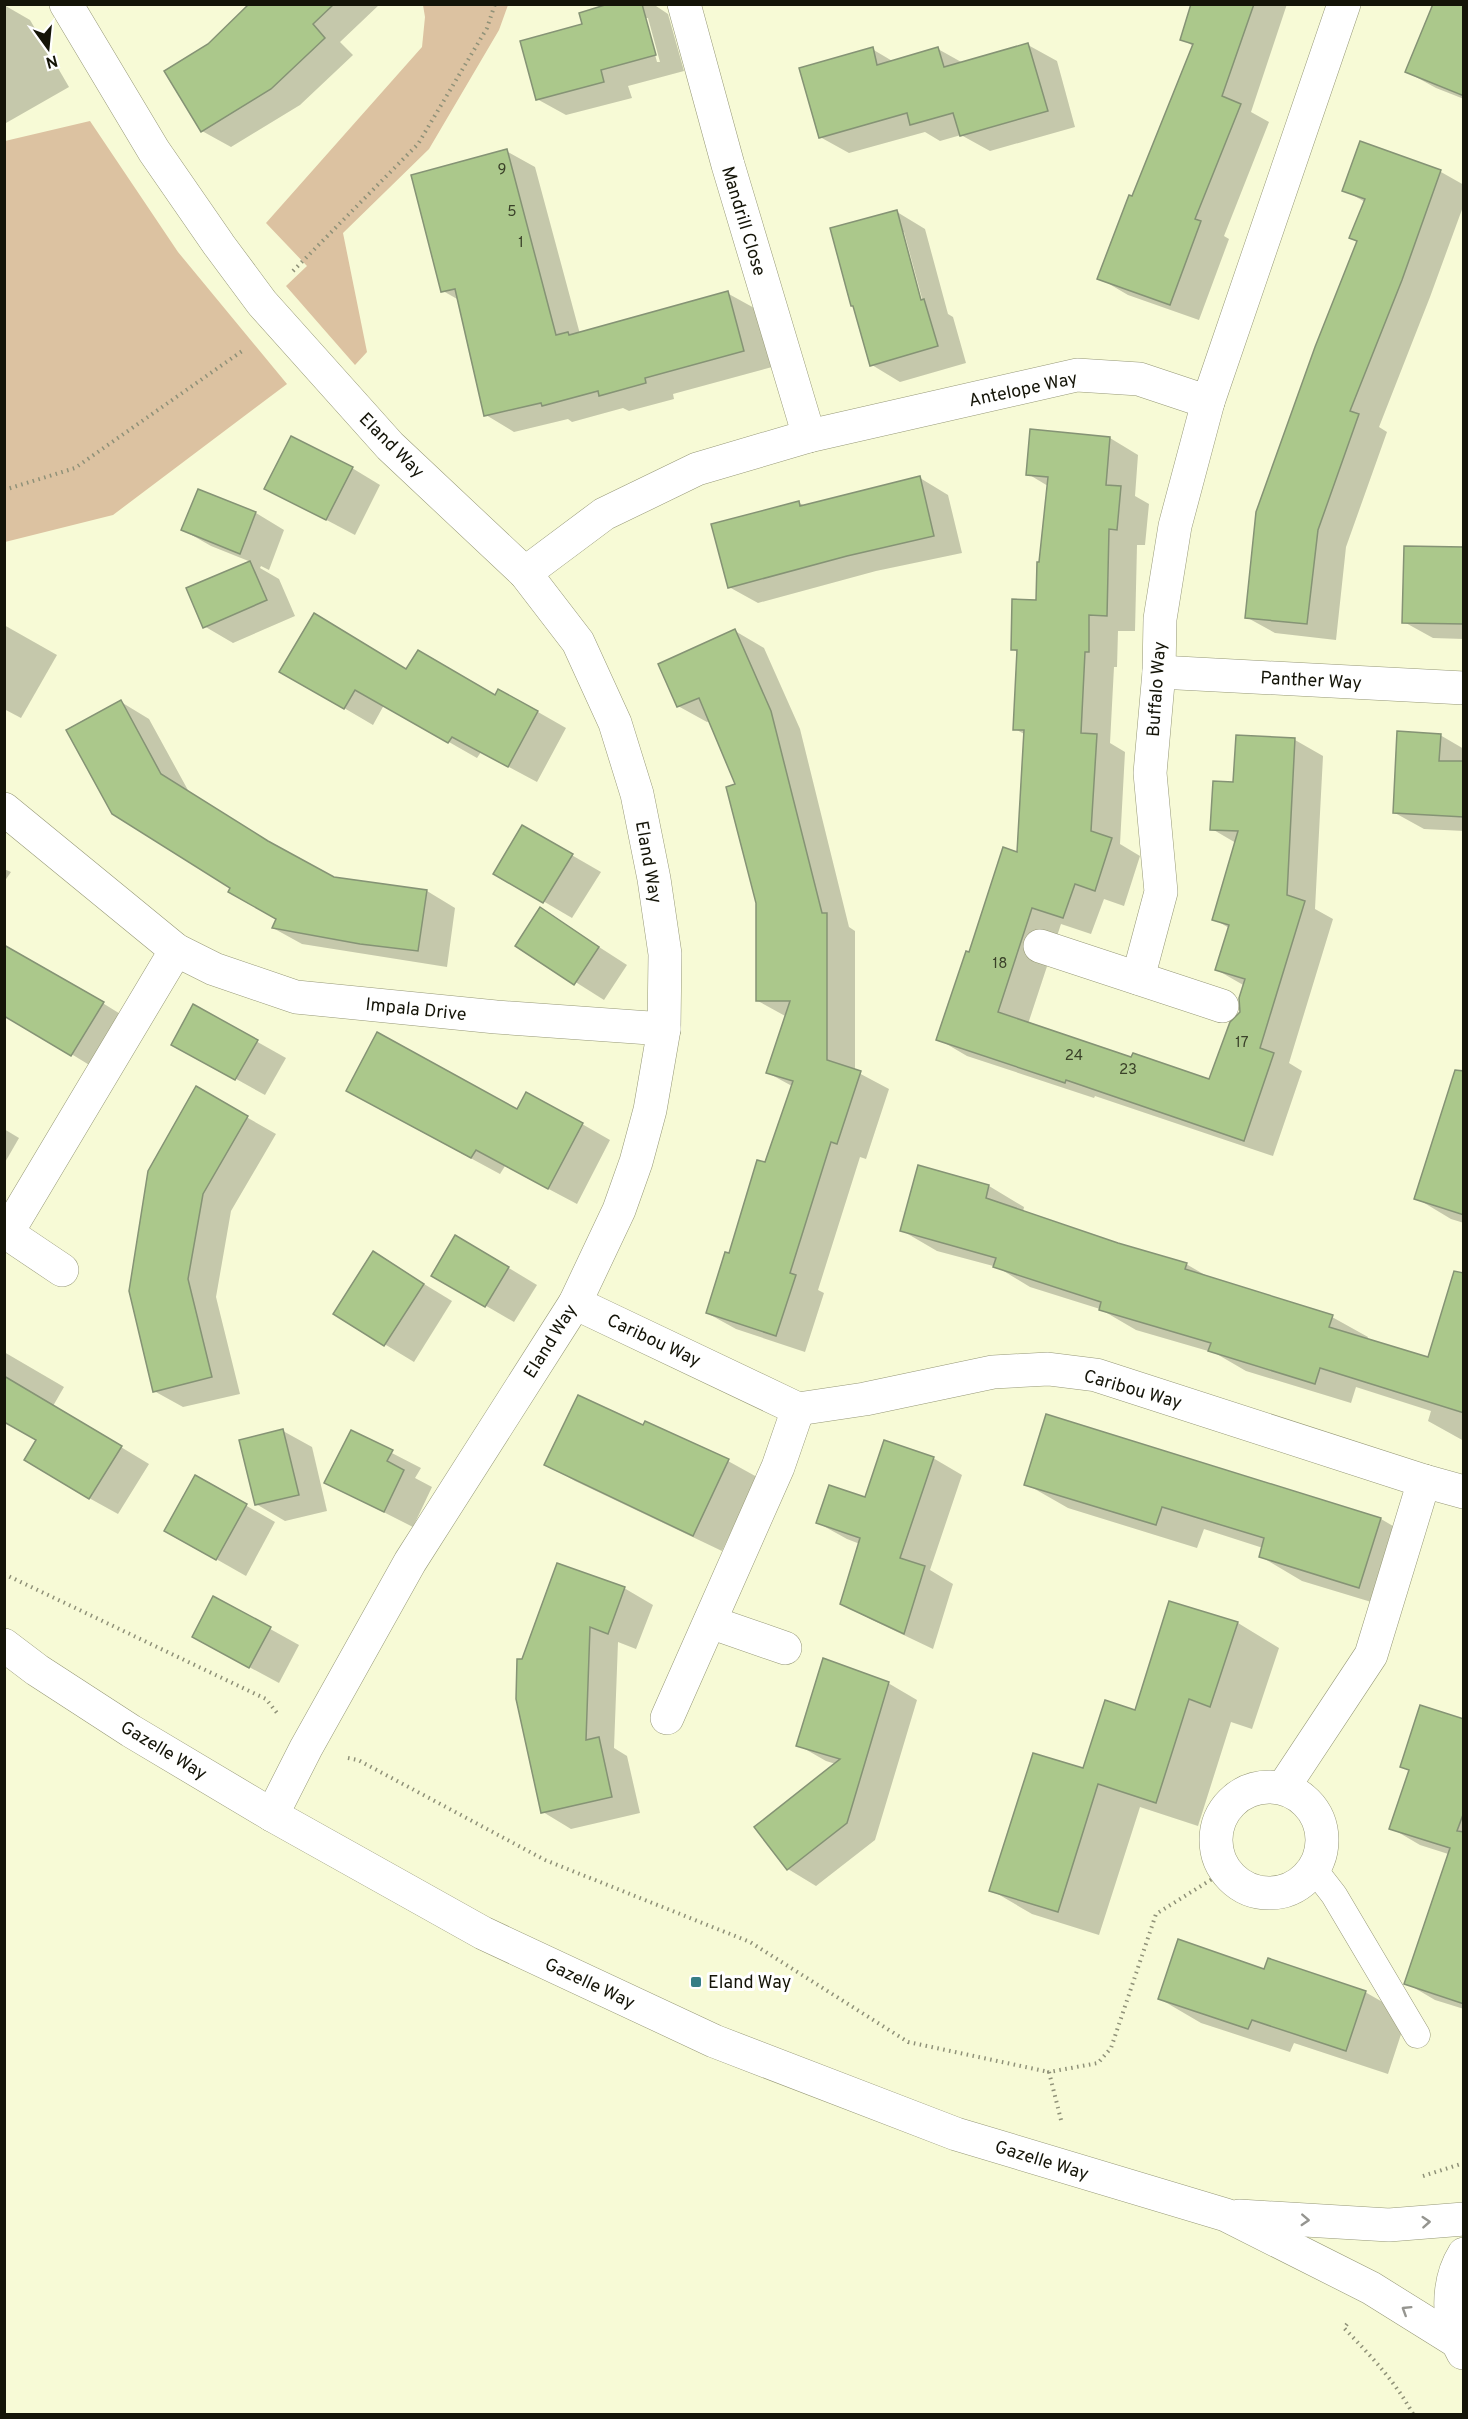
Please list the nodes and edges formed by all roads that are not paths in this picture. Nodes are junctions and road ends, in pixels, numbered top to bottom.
1 (66, 4) edge
2 (684, 4) edge
3 (1344, 4) edge
4 (1208, 402) junction
5 (809, 436) junction
6 (525, 573) junction
7 (1160, 672) junction
8 (1464, 688) edge
9 (4, 809) edge
10 (1040, 946) dead end
11 (176, 950) junction
12 (1138, 978) junction
13 (1221, 1006) dead end
14 (664, 1029) junction
15 (6, 1232) edge
16 (62, 1270) dead end
17 (575, 1303) junction
18 (798, 1409) junction
19 (1424, 1481) junction
20 (1464, 1492) edge
21 (710, 1622) junction
22 (4, 1645) edge
23 (785, 1648) dead end
24 (667, 1718) dead end
25 (1283, 1788) junction
26 (272, 1815) junction
27 (1313, 1868) junction
28 (1417, 2035) dead end
29 (1226, 2215) junction
30 (1464, 2219) edge
31 (1464, 2254) edge
32 (1460, 2348) edge

1 - 6 street, Eland Way
2 - 5 street, Mandrill Close
3 - 4 street
4 - 5 street, Antelope Way
4 - 7 street, Buffalo Way
5 - 6 street, Antelope Way
6 - 14 street, Eland Way
7 - 8 street, Panther Way
7 - 12 street, Buffalo Way
9 - 11 street, Impala Drive
10 - 12 street
11 - 14 street, Impala Drive
11 - 15 street
12 - 13 street
14 - 17 street, Eland Way
15 - 16 street
17 - 18 street, Caribou Way
17 - 26 street, Eland Way
18 - 19 street, Caribou Way
18 - 21 street
19 - 20 street, Caribou Way
19 - 25 street
21 - 23 street
21 - 24 street
22 - 26 street, Gazelle Way
25 - 27 street
25 - 27 street
26 - 29 street, Gazelle Way
27 - 28 lane
29 -> 30 street, Gazelle Way
32 -> 29 street, Gazelle Way
31 - 32 street

